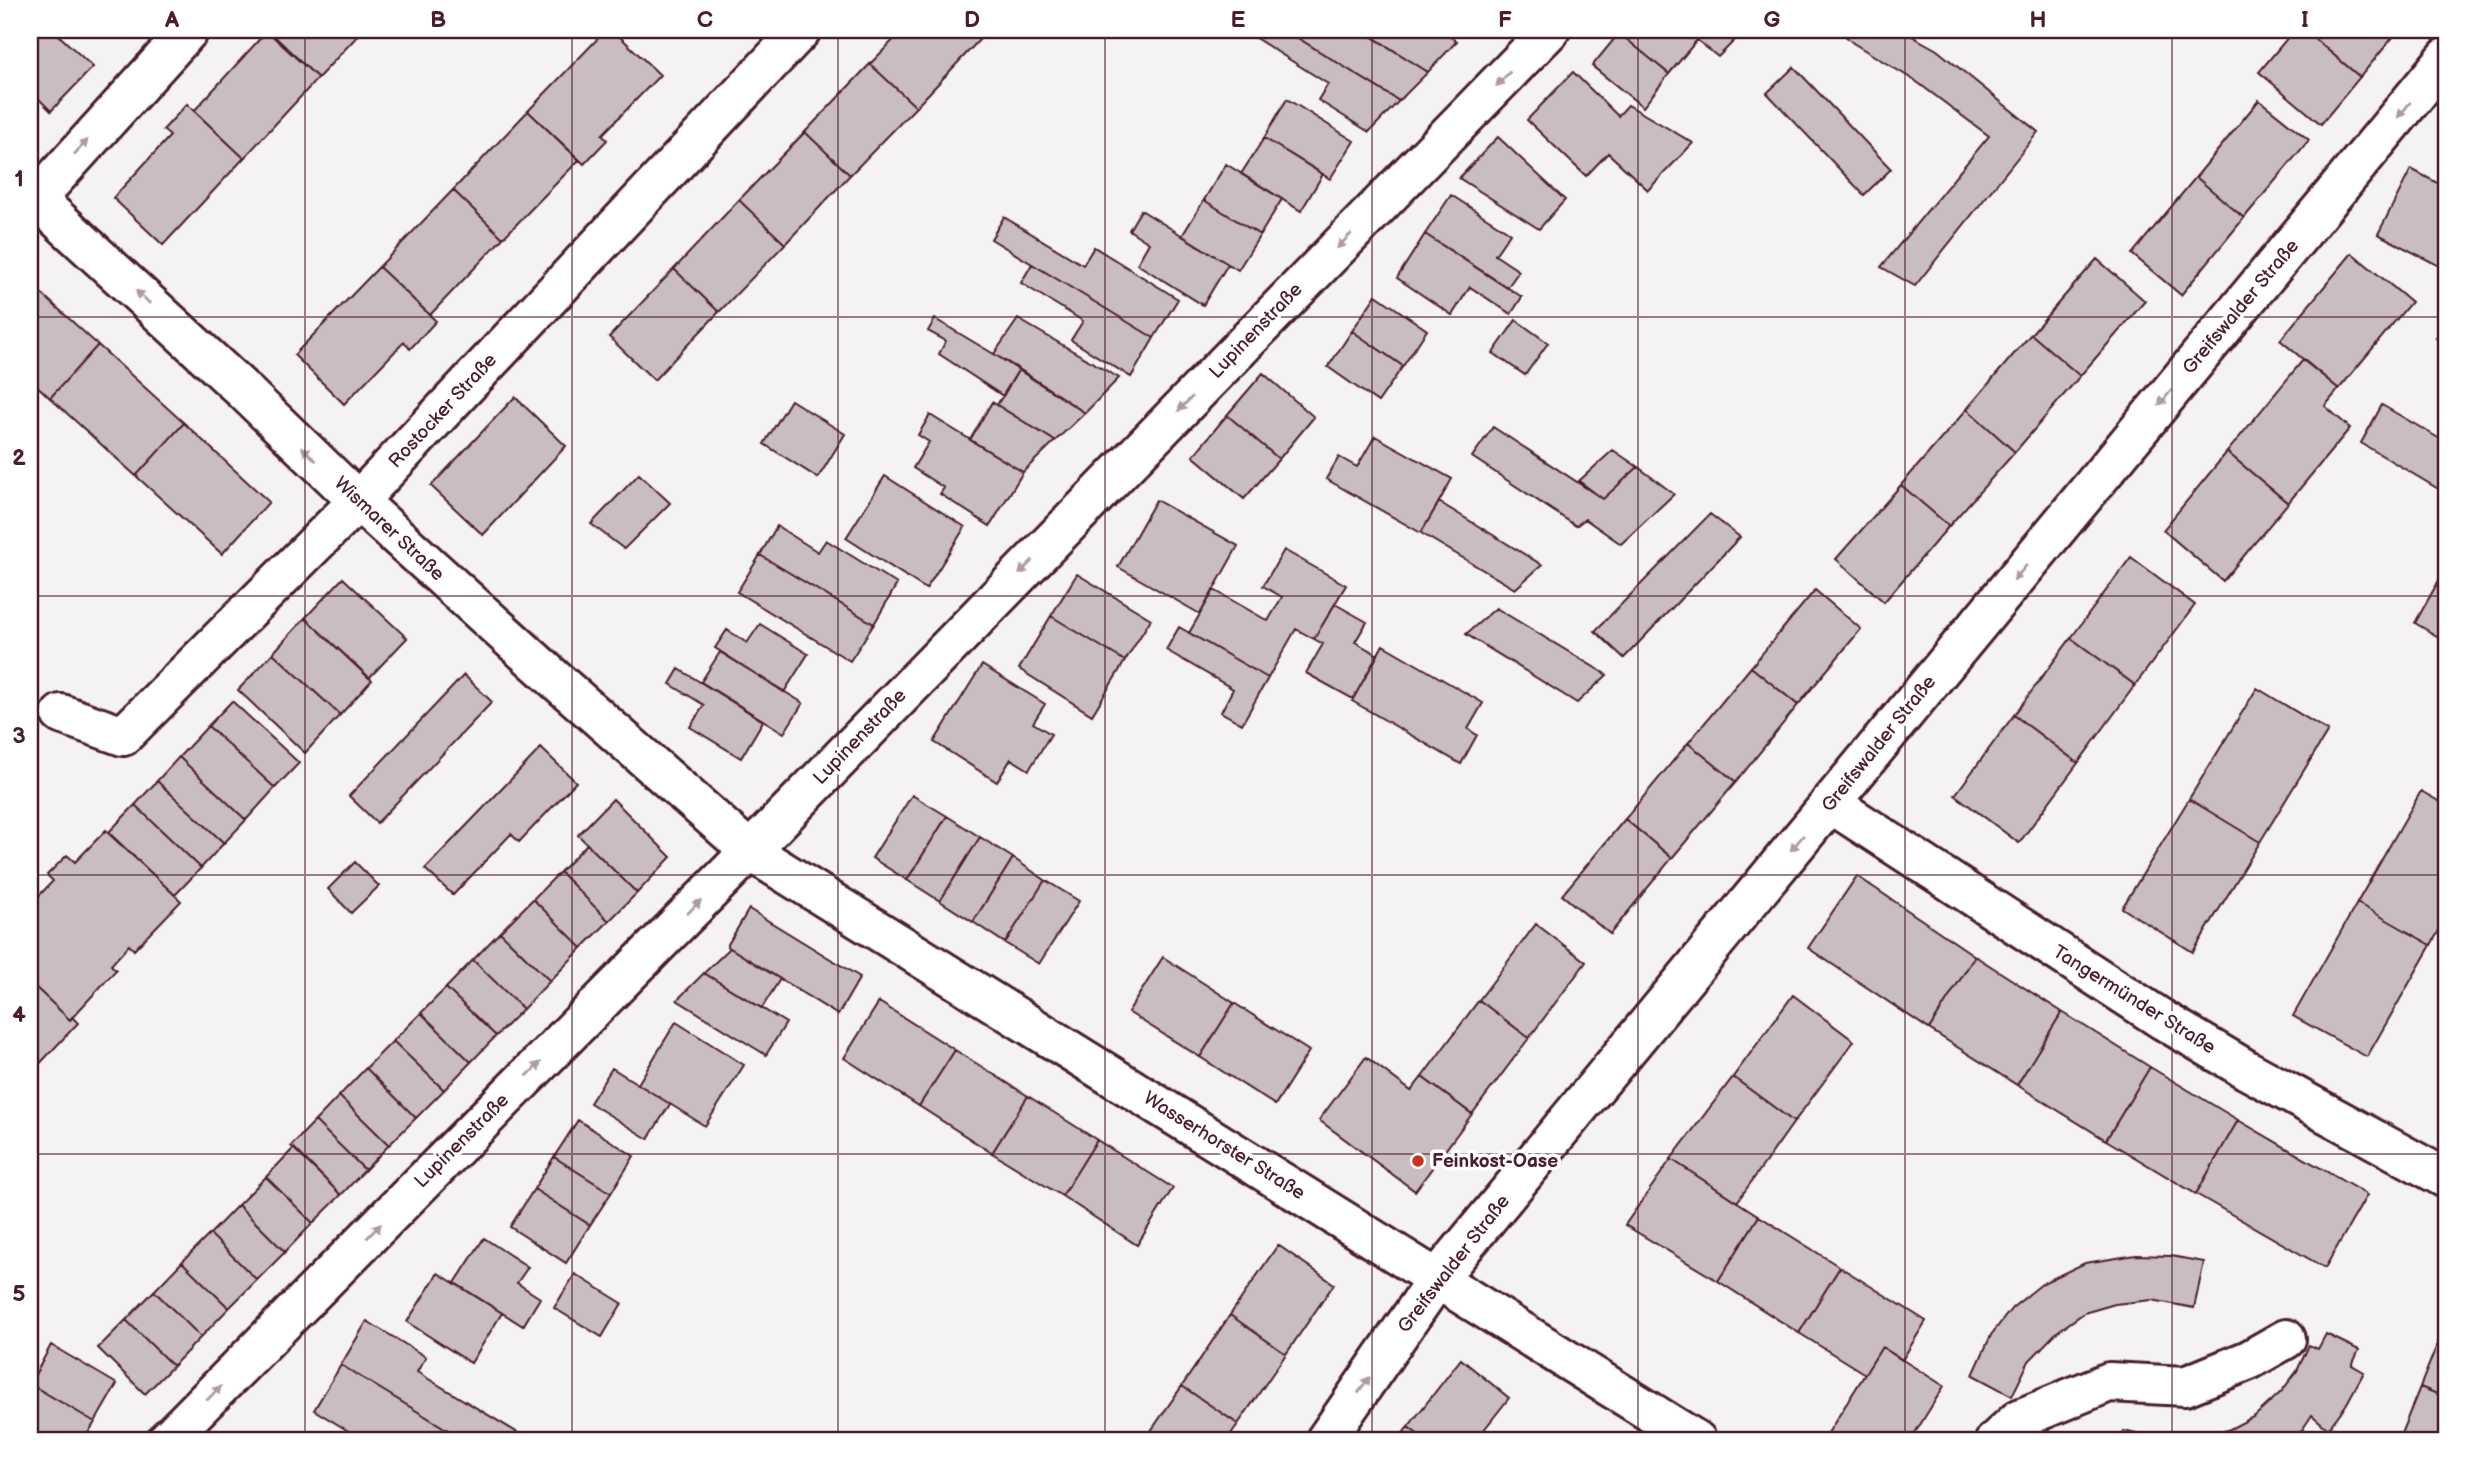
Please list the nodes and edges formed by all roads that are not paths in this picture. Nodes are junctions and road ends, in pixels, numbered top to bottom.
1 (188, 30) edge
2 (801, 30) edge
3 (1550, 30) edge
4 (2447, 57) edge
5 (358, 501) junction
6 (61, 714) dead end
7 (1830, 803) junction
8 (750, 851) junction
9 (2447, 1179) edge
10 (1437, 1279) junction
11 (2286, 1339) dead end
12 (166, 1441) edge
13 (1325, 1441) edge
14 (1697, 1441) edge
15 (1995, 1441) edge

5 -> 1 street, Wismarer Straße
2 - 5 street, Rostocker Straße
3 -> 8 street, Lupinenstraße
4 -> 7 street, Greifswalder Straße
5 - 6 street, Rostocker Straße
5 - 8 street, Wismarer Straße
7 - 9 street, Tangermünder Straße
7 -> 10 street, Greifswalder Straße
8 - 10 street, Wasserhorster Straße
12 -> 8 street, Lupinenstraße
13 -> 10 street, Greifswalder Straße
10 - 14 street, Wasserhorster Straße
11 - 15 street

